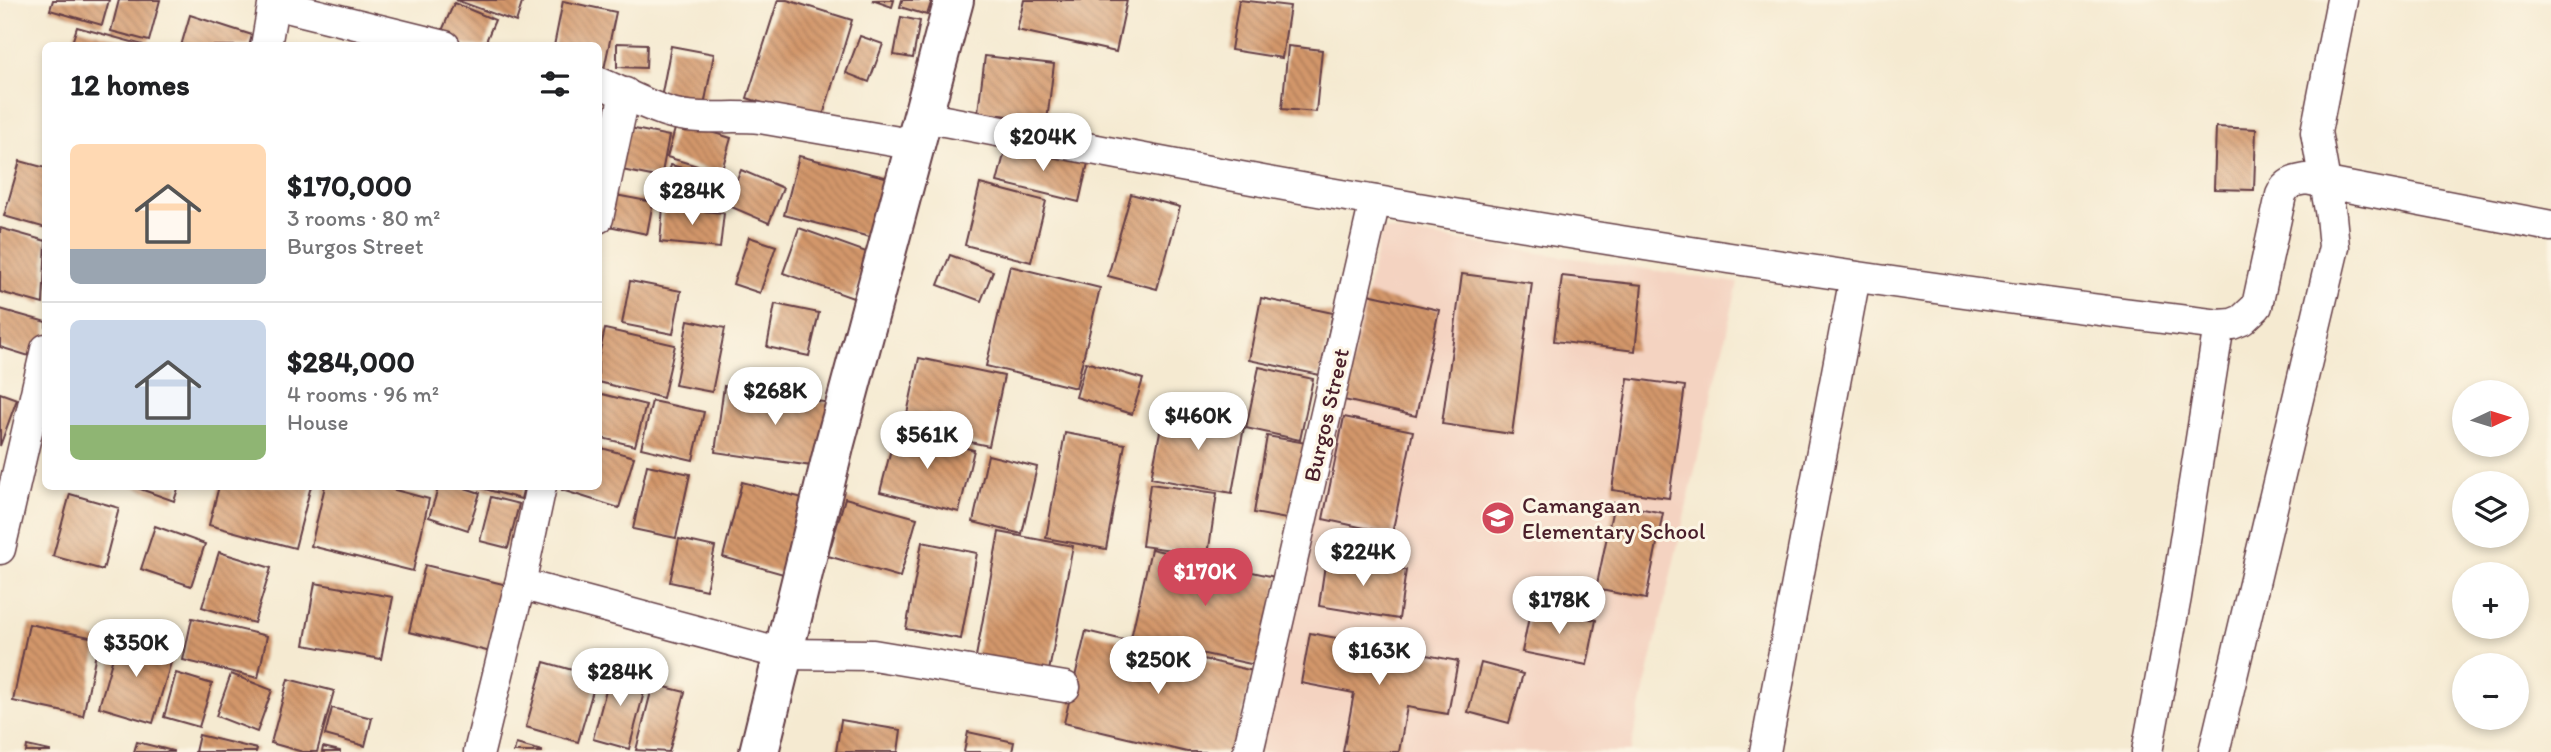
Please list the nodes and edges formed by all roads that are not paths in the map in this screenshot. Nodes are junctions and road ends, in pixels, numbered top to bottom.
1 (954, 0) edge
2 (2342, 0) edge
3 (274, 2) edge
4 (267, 42) edge
5 (429, 42) edge
6 (612, 88) edge
7 (919, 131) junction
8 (602, 181) edge
9 (2325, 183) junction
10 (1375, 201) junction
11 (2551, 226) edge
12 (1855, 277) junction
13 (2219, 325) junction
14 (42, 366) edge
15 (540, 490) edge
16 (0, 549) edge
17 (520, 584) junction
18 (782, 654) junction
19 (1065, 687) dead end
20 (480, 752) edge
21 (759, 752) edge
22 (1248, 752) edge
23 (1765, 752) edge
24 (2147, 752) edge
25 (2214, 752) edge

1 - 7 street
2 - 9 street
3 - 4 street
3 - 5 street
6 - 7 street
6 - 8 street
7 - 10 street
7 - 18 street
9 - 11 street
9 - 13 street
9 - 25 street
10 - 12 street
10 - 22 street, Burgos Street
12 - 13 street
12 - 23 street
13 - 24 street
14 - 16 street
15 - 17 street
17 - 18 street
17 - 20 street
18 - 19 street
18 - 21 street

